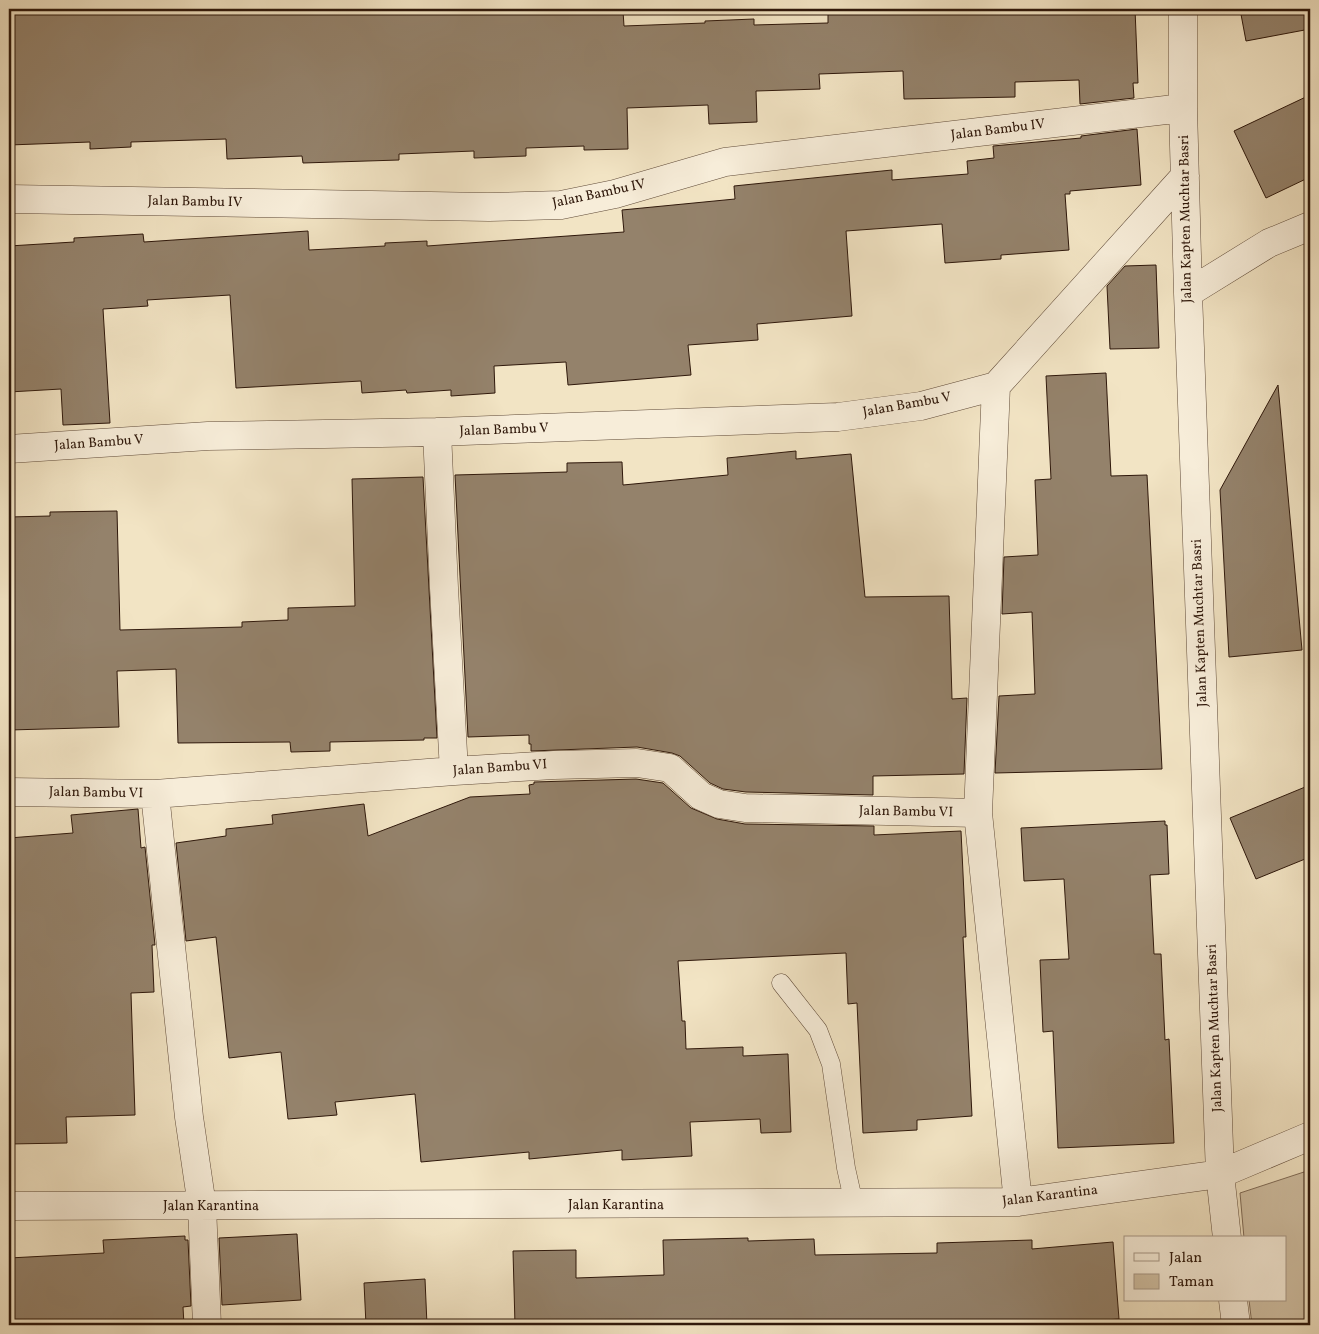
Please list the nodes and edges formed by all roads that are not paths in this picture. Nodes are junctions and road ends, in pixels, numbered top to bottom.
1 (1183, 9) edge
2 (1183, 108) junction
3 (1185, 176) junction
4 (9, 199) edge
5 (1310, 226) edge
6 (1188, 293) junction
7 (996, 386) junction
8 (438, 432) junction
9 (9, 449) edge
10 (454, 771) junction
11 (9, 792) edge
12 (155, 794) junction
13 (978, 813) junction
14 (781, 983) dead end
15 (1310, 1136) edge
16 (1220, 1174) junction
17 (1018, 1202) junction
18 (854, 1204) junction
19 (9, 1206) edge
20 (202, 1206) junction
21 (1227, 1236) edge
22 (1234, 1302) edge
23 (207, 1325) edge
24 (1236, 1325) edge

1 - 2 street, Jalan Kapten Muchtar Basri
2 - 3 street, Jalan Kapten Muchtar Basri
2 - 4 street, Jalan Bambu IV
3 - 6 street, Jalan Kapten Muchtar Basri
3 - 7 street
5 - 6 street
6 - 16 street, Jalan Kapten Muchtar Basri
7 - 8 street, Jalan Bambu V
7 - 13 street
8 - 9 street, Jalan Bambu V
8 - 10 street
10 - 12 street, Jalan Bambu VI
10 - 13 street, Jalan Bambu VI
11 - 12 street, Jalan Bambu VI
12 - 20 street
13 - 17 street
14 - 18 lane
15 - 16 street, Jalan Karantina
16 - 17 street, Jalan Karantina
16 - 21 street, Jalan Kapten Muchtar Basri
17 - 18 street, Jalan Karantina
18 - 20 street, Jalan Karantina
19 - 20 street, Jalan Karantina
20 - 23 street
22 - 24 street

